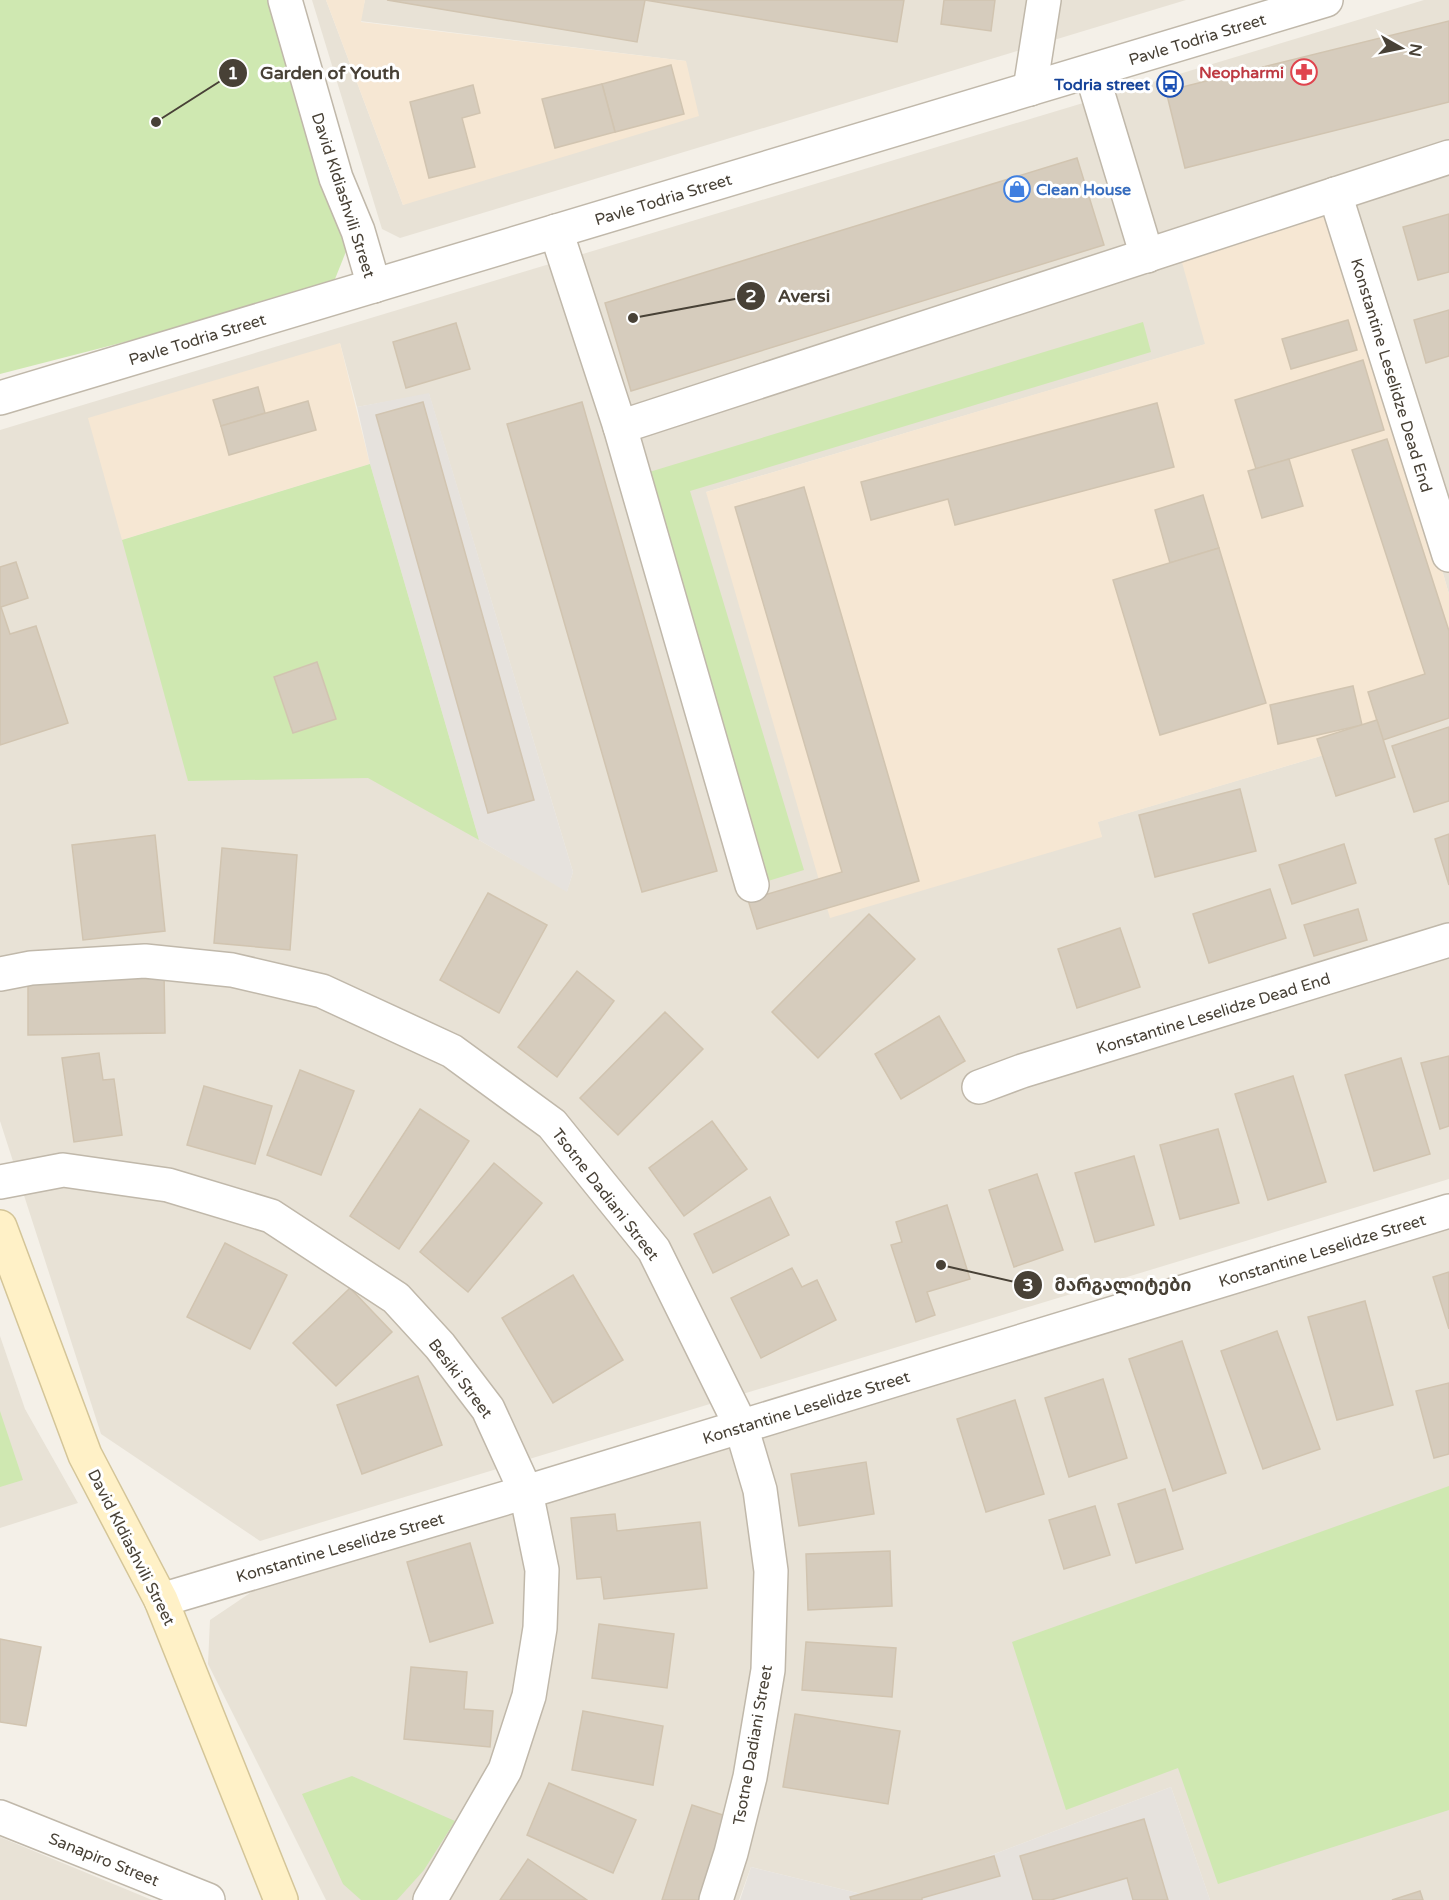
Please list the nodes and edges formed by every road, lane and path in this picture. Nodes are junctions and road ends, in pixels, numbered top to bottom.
1 (285, 0) edge
2 (1044, 0) edge
3 (1326, 0) edge
4 (1091, 70) junction
5 (1030, 89) junction
6 (1449, 157) edge
7 (1335, 194) junction
8 (556, 231) junction
9 (1147, 255) junction
10 (374, 286) junction
11 (0, 398) edge
12 (620, 428) junction
13 (1449, 555) edge
14 (752, 885) dead end
15 (1449, 940) edge
16 (0, 974) edge
17 (979, 1088) dead end
18 (0, 1182) edge
19 (1449, 1211) edge
20 (0, 1227) edge
21 (741, 1426) junction
22 (526, 1492) junction
23 (162, 1600) junction
24 (0, 1817) edge
25 (208, 1900) edge
26 (281, 1900) edge
27 (430, 1900) edge
28 (716, 1900) edge

1 - 10 street, David Kldiashvili Street
2 - 5 street
3 - 4 street, Pavle Todria Street
4 - 5 street, Pavle Todria Street
4 - 9 street
5 - 8 street, Pavle Todria Street
6 - 7 street
7 - 9 street
7 - 13 street, Konstantine Leselidze Dead End
8 - 10 street, Pavle Todria Street
8 - 12 street
9 - 12 street
10 - 11 street, Pavle Todria Street
12 - 14 street
15 - 17 street, Konstantine Leselidze Dead End
16 - 21 street, Tsotne Dadiani Street
18 - 22 street, Besiki Street
19 - 21 street, Konstantine Leselidze Street
20 - 23 main road, David Kldiashvili Street
21 - 22 street, Konstantine Leselidze Street
21 - 28 street, Tsotne Dadiani Street
22 - 23 street, Konstantine Leselidze Street
22 - 27 street, Besiki Street
23 - 26 main road, David Kldiashvili Street
24 - 25 street, Sanapiro Street

